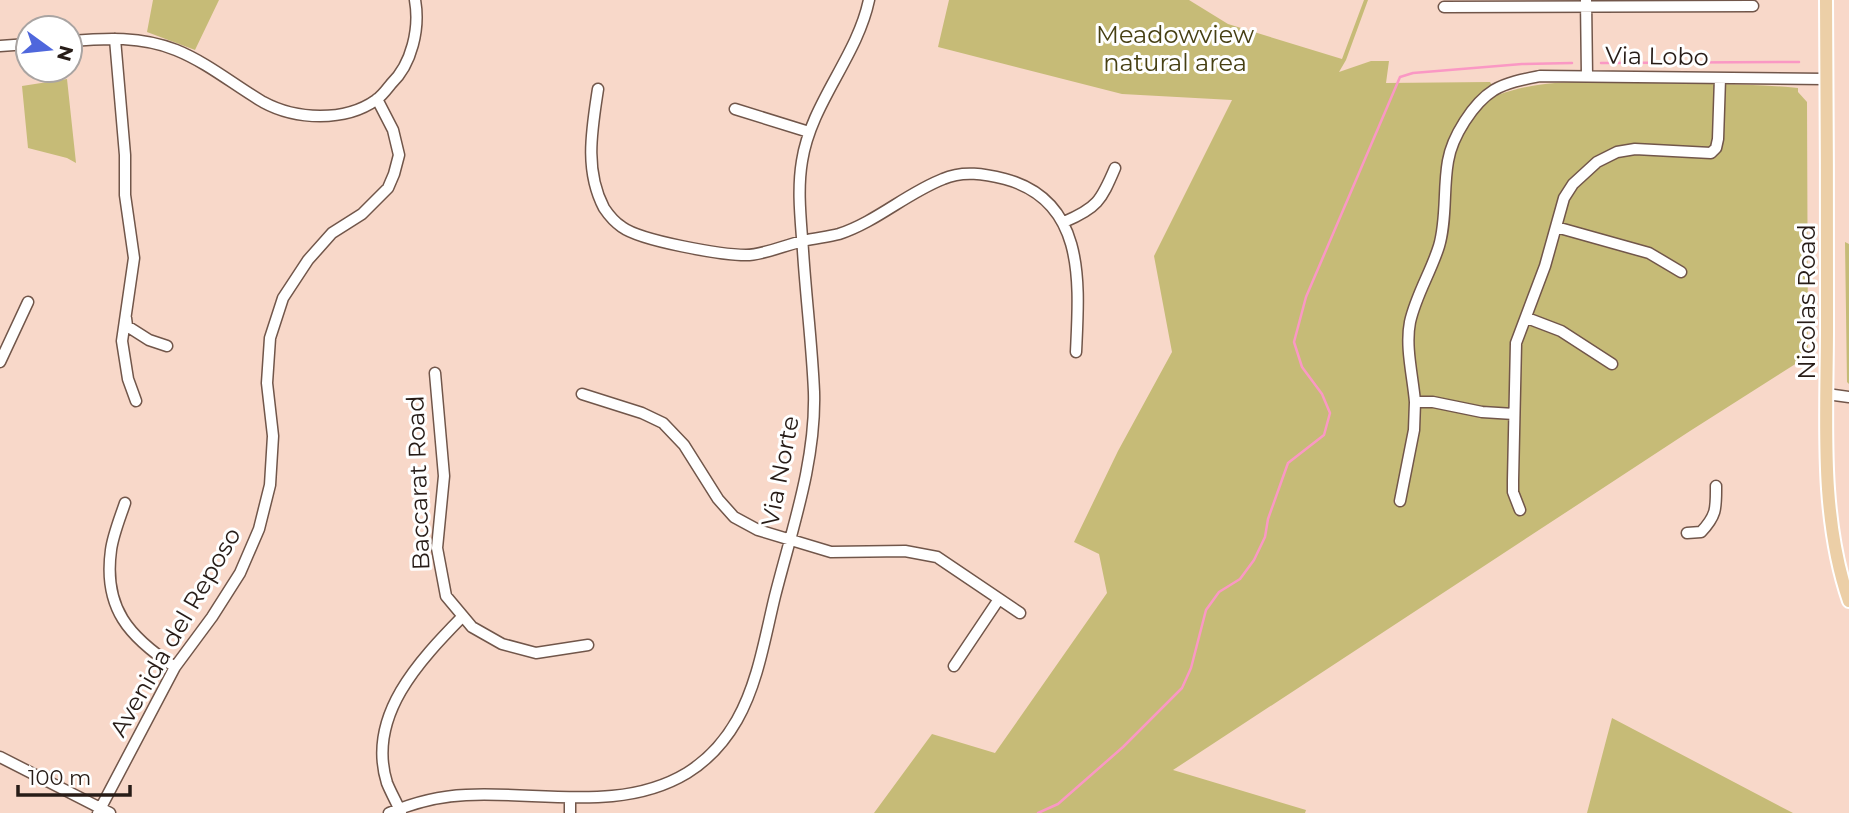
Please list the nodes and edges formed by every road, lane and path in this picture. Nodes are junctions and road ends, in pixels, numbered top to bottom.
1 (415, 0) edge
2 (869, 0) edge
3 (1826, 0) edge
4 (1586, 3) edge
5 (1753, 6) dead end
6 (1444, 8) dead end
7 (115, 38) junction
8 (84, 40) edge
9 (1587, 76) junction
10 (1720, 78) junction
11 (1826, 79) junction
12 (598, 89) dead end
13 (377, 99) junction
14 (735, 109) dead end
15 (809, 132) junction
16 (1115, 168) dead end
17 (1064, 222) junction
18 (1556, 227) junction
19 (802, 241) junction
20 (1681, 272) dead end
21 (29, 302) dead end
22 (126, 314) junction
23 (1527, 318) junction
24 (167, 346) dead end
25 (1076, 352) dead end
26 (0, 362) edge
27 (1612, 364) dead end
28 (436, 373) dead end
29 (582, 394) dead end
30 (1828, 394) junction
31 (1849, 397) edge
32 (136, 401) dead end
33 (1415, 402) junction
34 (1514, 414) junction
35 (1716, 486) dead end
36 (1401, 502) dead end
37 (125, 503) dead end
38 (1520, 510) dead end
39 (1687, 533) dead end
40 (789, 540) junction
41 (999, 599) junction
42 (1849, 601) edge
43 (1020, 613) dead end
44 (462, 617) junction
45 (588, 645) dead end
46 (954, 666) dead end
47 (175, 667) junction
48 (0, 757) edge
49 (570, 799) junction
50 (102, 812) edge
51 (397, 812) edge
52 (570, 813) edge

1 - 13 street
2 - 15 street, Via Norte
3 - 11 main road, Nicolas Road
4 - 5 street
4 - 6 street
4 - 9 street
7 - 8 street
7 - 13 street
7 - 22 street
9 - 10 street, Via Lobo
9 - 33 street, Via Lobo
10 - 11 street, Via Lobo
10 - 18 street
11 - 30 main road, Nicolas Road
12 - 19 street
13 - 47 street, Avenida del Reposo
14 - 15 street
15 - 19 street, Via Norte
16 - 17 street
17 - 19 street
17 - 25 street
18 - 20 street
18 - 23 street
19 - 40 street, Via Norte
21 - 26 street
22 - 24 street
22 - 32 street
23 - 27 street
23 - 34 street
28 - 44 street, Baccarat Road
29 - 40 street
30 - 31 street
30 - 42 main road, Nicolas Road
33 - 34 street
33 - 36 street
34 - 38 street
35 - 39 street
37 - 47 street
40 - 41 street
40 - 49 street, Via Norte
41 - 43 street
41 - 46 street
44 - 45 street, Baccarat Road
44 - 51 street
47 - 50 street, Avenida del Reposo
48 - 50 street
49 - 51 street, Via Norte
49 - 52 street

